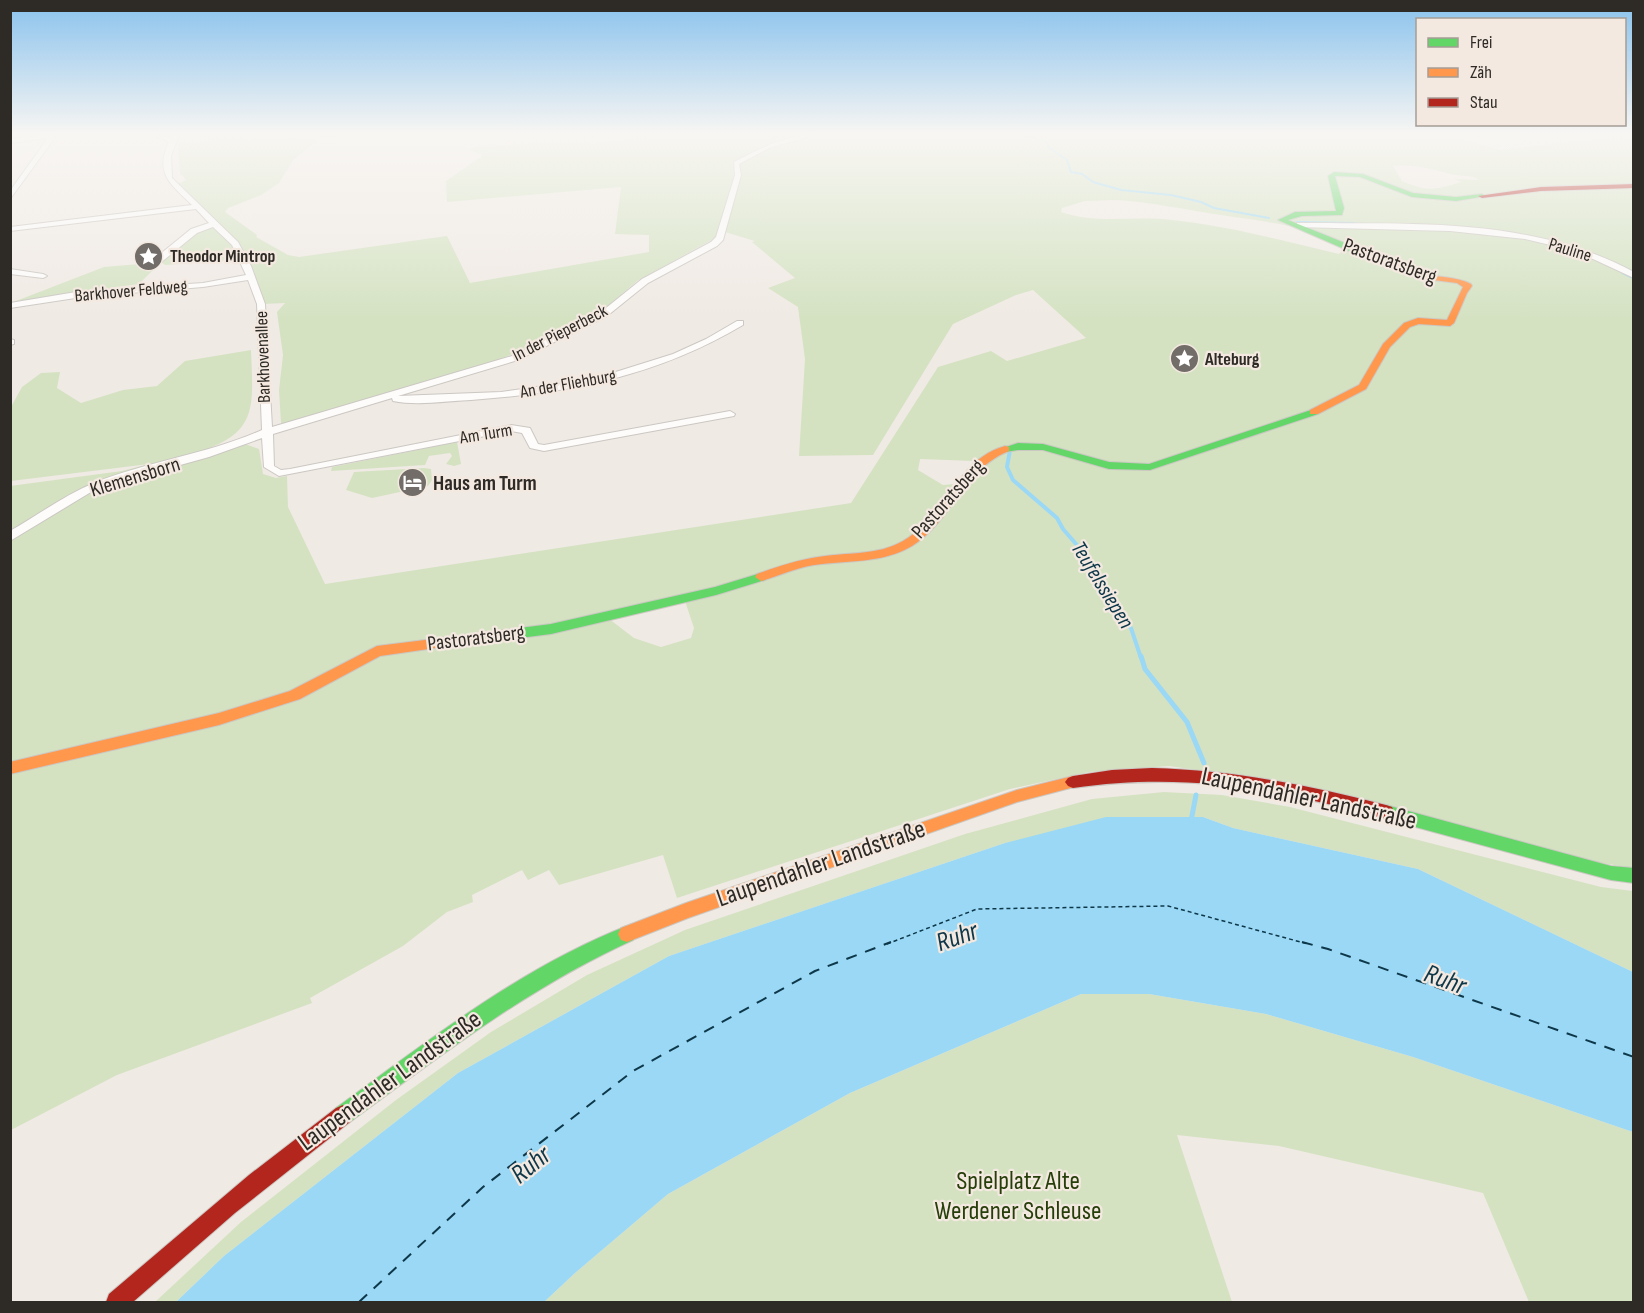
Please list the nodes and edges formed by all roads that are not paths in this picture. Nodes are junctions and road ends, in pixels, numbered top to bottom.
1 (186, 196) edge
2 (732, 196) edge
3 (1336, 196) edge
4 (1420, 196) edge
5 (1479, 196) edge
6 (197, 207) junction
7 (213, 224) junction
8 (1294, 225) junction
9 (10, 229) edge
10 (156, 262) dead end
11 (10, 271) edge
12 (43, 276) dead end
13 (1634, 276) edge
14 (251, 277) junction
15 (10, 306) edge
16 (740, 323) dead end
17 (384, 398) junction
18 (730, 414) dead end
19 (267, 432) junction
20 (10, 537) edge
21 (10, 768) edge
22 (1634, 876) edge
23 (117, 1302) edge

1 - 6 street, Barkhovenallee
2 - 17 street, In der Pieperbeck
3 - 8 street
4 - 5 street
6 - 7 street, Barkhovenallee
6 - 9 street
7 - 10 street
7 - 14 street, Barkhovenallee
8 - 13 street, Pauline
8 - 21 street, Pastoratsberg
11 - 12 street
14 - 15 street, Barkhover Feldweg
14 - 19 street, Barkhovenallee
16 - 17 street, An der Fliehburg
17 - 19 street, In der Pieperbeck
18 - 19 street, Am Turm
19 - 20 street, Klemensborn
22 - 23 street, Laupendahler Landstraße

